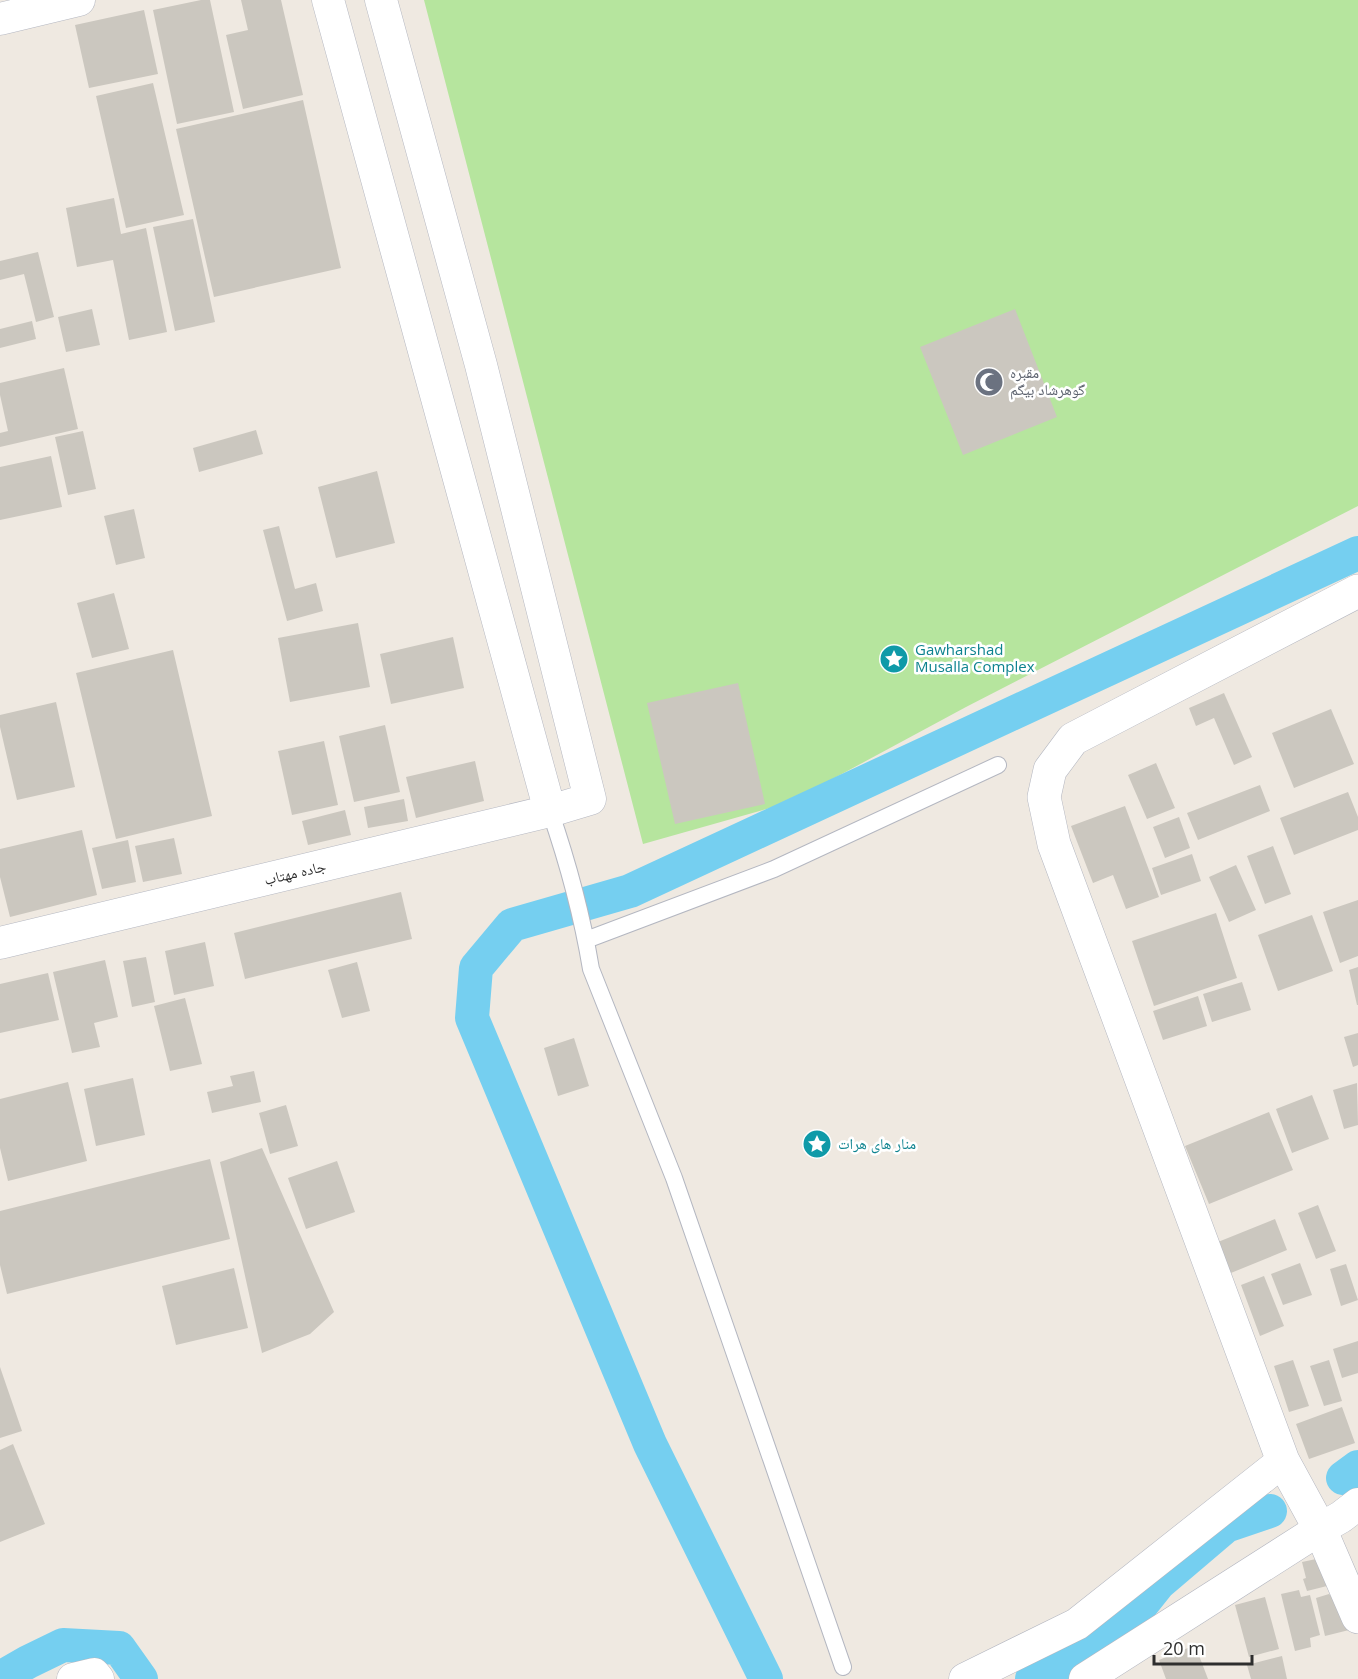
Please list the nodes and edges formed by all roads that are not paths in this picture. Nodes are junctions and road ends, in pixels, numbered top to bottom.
1 (79, 0) edge
2 (328, 0) edge
3 (381, 0) edge
4 (0, 20) edge
5 (1358, 591) edge
6 (998, 765) dead end
7 (550, 811) junction
8 (586, 940) junction
9 (0, 944) edge
10 (1283, 1461) junction
11 (1358, 1504) edge
12 (1320, 1529) junction
13 (1358, 1617) edge
14 (843, 1666) dead end
15 (74, 1679) edge
16 (99, 1679) edge
17 (965, 1679) edge
18 (1085, 1679) edge

1 - 4 street
2 - 7 street
3 - 7 street, جاده مهتاب
5 - 10 main road
6 - 8 lane
7 - 8 lane
7 - 9 street, جاده مهتاب
8 - 14 lane
10 - 12 main road
10 - 17 street
11 - 12 street
12 - 13 main road
12 - 18 street
15 - 16 street

